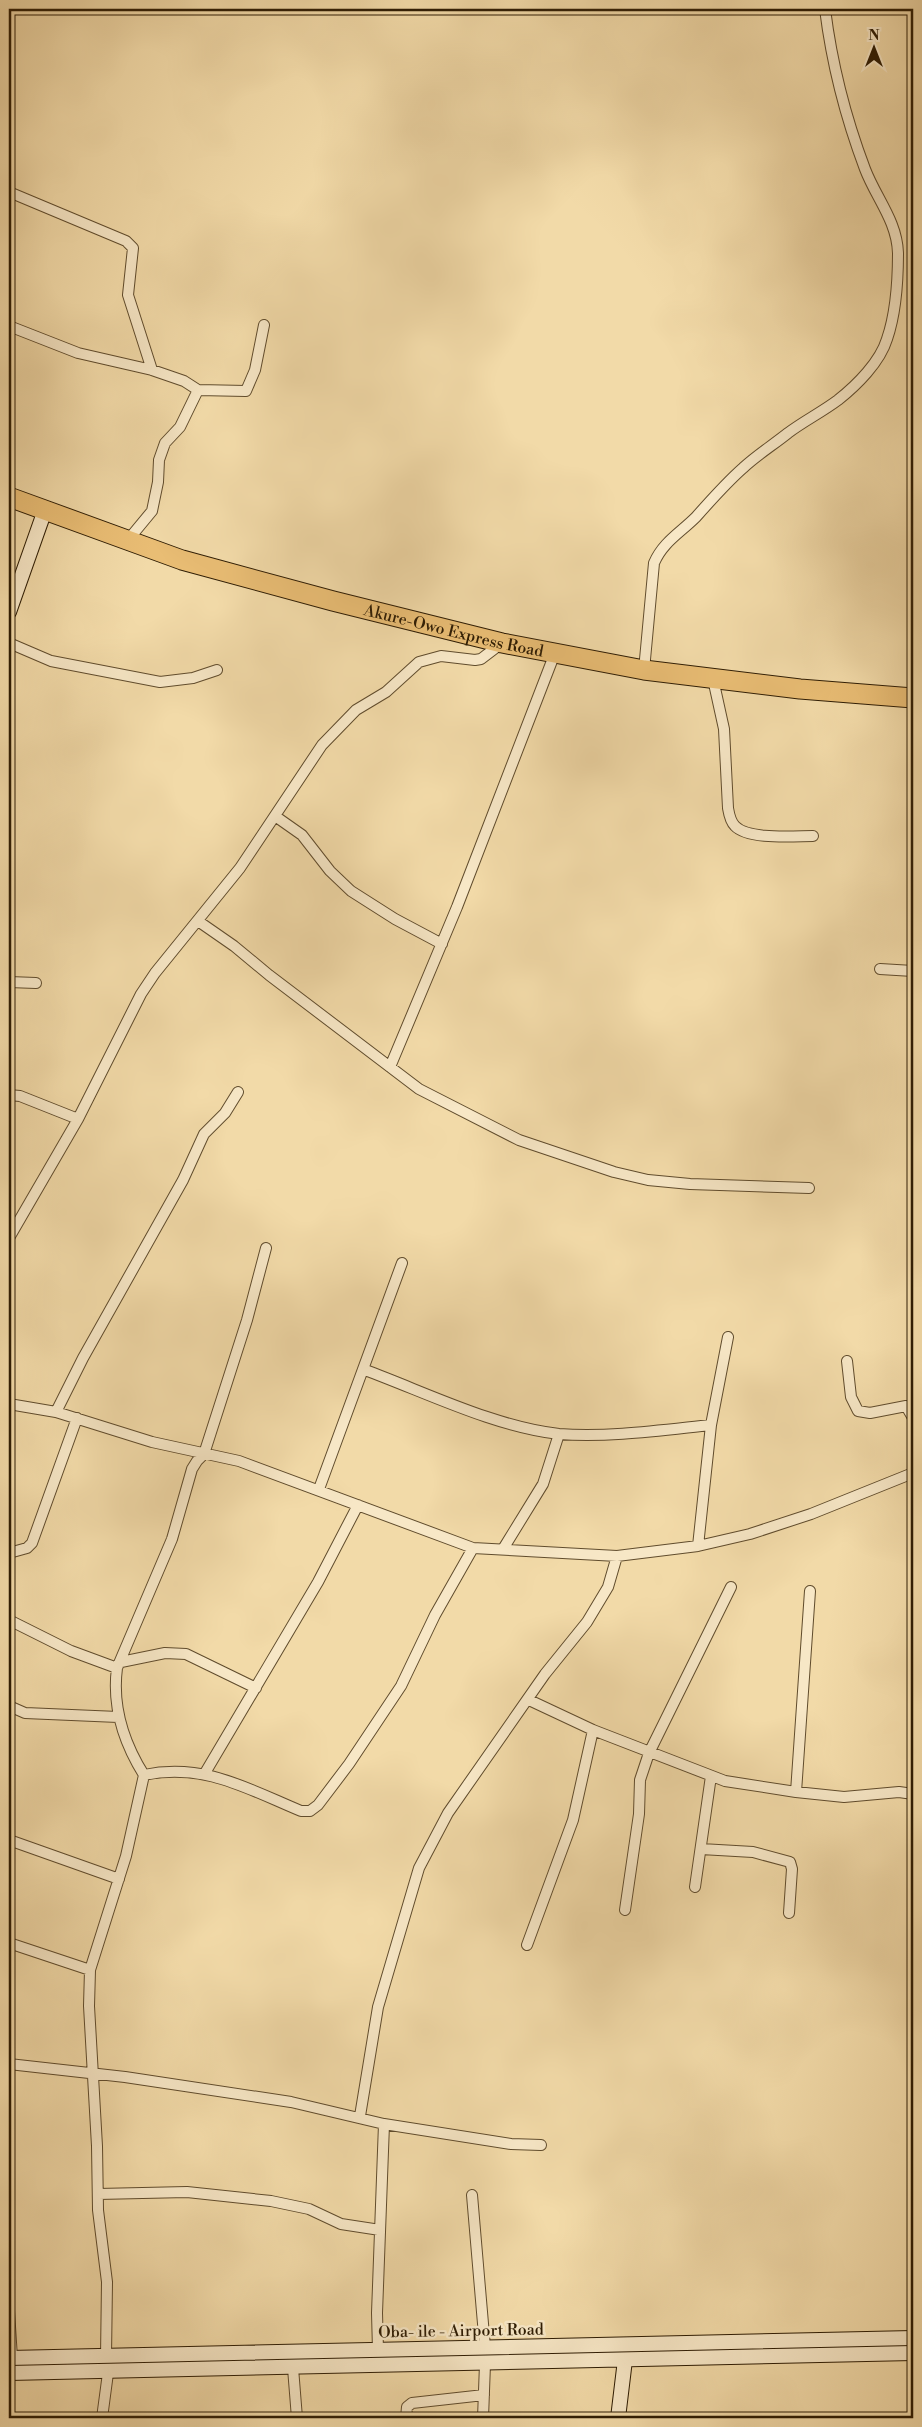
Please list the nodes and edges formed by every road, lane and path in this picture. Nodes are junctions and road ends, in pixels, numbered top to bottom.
1 (825, 9) edge
2 (9, 192) edge
3 (264, 325) dead end
4 (9, 326) edge
5 (152, 370) junction
6 (198, 390) junction
7 (9, 497) edge
8 (46, 510) junction
9 (128, 540) junction
10 (9, 612) edge
11 (9, 643) edge
12 (502, 643) junction
13 (555, 653) junction
14 (216, 670) dead end
15 (644, 670) junction
16 (713, 678) junction
17 (913, 698) edge
18 (275, 816) junction
19 (813, 836) dead end
20 (198, 921) junction
21 (442, 944) junction
22 (880, 969) dead end
23 (913, 971) edge
24 (9, 982) edge
25 (36, 983) dead end
26 (390, 1067) junction
27 (238, 1092) dead end
28 (9, 1095) edge
29 (78, 1119) junction
30 (809, 1188) dead end
31 (9, 1238) edge
32 (266, 1248) dead end
33 (402, 1263) dead end
34 (728, 1337) dead end
35 (847, 1361) dead end
36 (365, 1370) junction
37 (9, 1404) edge
38 (56, 1412) junction
39 (77, 1418) junction
40 (913, 1418) edge
41 (711, 1426) junction
42 (559, 1434) junction
43 (204, 1454) junction
44 (913, 1473) edge
45 (319, 1489) junction
46 (358, 1505) junction
47 (698, 1546) junction
48 (473, 1548) junction
49 (503, 1549) junction
50 (9, 1553) edge
51 (617, 1556) junction
52 (731, 1587) dead end
53 (810, 1591) dead end
54 (9, 1620) edge
55 (119, 1665) junction
56 (256, 1688) junction
57 (529, 1700) junction
58 (9, 1706) edge
59 (118, 1717) junction
60 (593, 1730) junction
61 (650, 1753) junction
62 (205, 1773) junction
63 (144, 1775) junction
64 (711, 1776) junction
65 (796, 1792) junction
66 (913, 1794) edge
67 (9, 1840) edge
68 (701, 1849) junction
69 (119, 1879) junction
70 (695, 1888) dead end
71 (625, 1910) dead end
72 (789, 1914) dead end
73 (9, 1943) edge
74 (528, 1945) dead end
75 (90, 1970) junction
76 (9, 2064) edge
77 (93, 2074) junction
78 (360, 2116) junction
79 (384, 2124) junction
80 (541, 2145) dead end
81 (98, 2194) junction
82 (472, 2195) dead end
83 (380, 2230) junction
84 (9, 2311) edge
85 (913, 2338) edge
86 (597, 2344) junction
87 (485, 2347) junction
88 (378, 2350) junction
89 (324, 2352) junction
90 (913, 2353) edge
91 (106, 2357) junction
92 (10, 2358) edge
93 (625, 2360) junction
94 (596, 2361) junction
95 (485, 2364) junction
96 (293, 2368) junction
97 (325, 2368) junction
98 (9, 2373) edge
99 (108, 2373) junction
100 (484, 2395) junction
101 (102, 2418) edge
102 (297, 2418) edge
103 (406, 2418) edge
104 (483, 2418) edge
105 (618, 2418) edge

1 - 15 street
2 - 5 street
3 - 6 street
4 - 5 street
5 - 6 street
6 - 9 street
7 - 8 highway, Akure-Owo Express Road
8 - 9 highway, Akure-Owo Express Road
8 - 10 main road
9 - 12 highway, Akure-Owo Express Road
11 - 14 street
12 - 13 highway, Akure-Owo Express Road
12 - 18 street
13 - 15 highway, Akure-Owo Express Road
13 - 21 street
15 - 16 highway, Akure-Owo Express Road
16 - 17 highway, Akure-Owo Express Road
16 - 19 street
18 - 20 street
18 - 21 street
20 - 26 street
20 - 29 street
21 - 26 street
22 - 23 street
24 - 25 street
26 - 30 street
27 - 38 street
28 - 29 street
29 - 31 street
32 - 43 street
33 - 36 street
34 - 41 street
35 - 40 street
36 - 42 street
36 - 45 street
37 - 38 street
38 - 39 street
39 - 43 street
39 - 50 street
41 - 42 street
41 - 47 street
42 - 49 street
43 - 45 street
43 - 55 street
44 - 47 street
45 - 46 street
46 - 48 street
46 - 56 street
47 - 51 street
48 - 49 street
48 - 62 street
49 - 51 street
51 - 57 street
52 - 61 street
53 - 65 street
54 - 55 street
55 - 56 street
55 - 59 street
56 - 62 street
57 - 60 street
57 - 78 street
58 - 59 street
59 - 63 street
60 - 61 street
60 - 74 street
61 - 64 street
61 - 71 street
62 - 63 street
63 - 69 street
64 - 65 street
64 - 68 street
65 - 66 street
67 - 69 street
68 - 70 street
68 - 72 street
69 - 75 street
73 - 75 street
75 - 77 street
76 - 77 street
77 - 78 street
77 - 81 street
78 - 79 street
79 - 80 street
79 - 83 street
81 - 83 street
81 - 91 street
82 - 87 street
83 - 88 street
84 - 92 street
85 - 86 main road, Oba- ile - Airport Road
86 - 87 main road, Oba- ile - Airport Road
86 - 94 main road
87 - 88 main road, Oba- ile - Airport Road
88 - 89 main road, Oba- ile - Airport Road
89 - 91 main road, Oba- ile - Airport Road
89 - 97 main road
90 - 93 main road, Oba- ile - Airport Road
91 - 92 main road, Oba- ile - Airport Road
93 - 94 main road, Oba- ile - Airport Road
93 - 105 main road
94 - 95 main road, Oba- ile - Airport Road
95 - 97 main road, Oba- ile - Airport Road
95 - 100 street
96 - 97 main road, Oba- ile - Airport Road
96 - 99 main road, Oba- ile - Airport Road
96 - 102 street
98 - 99 main road, Oba- ile - Airport Road
99 - 101 street
100 - 103 street
100 - 104 street

